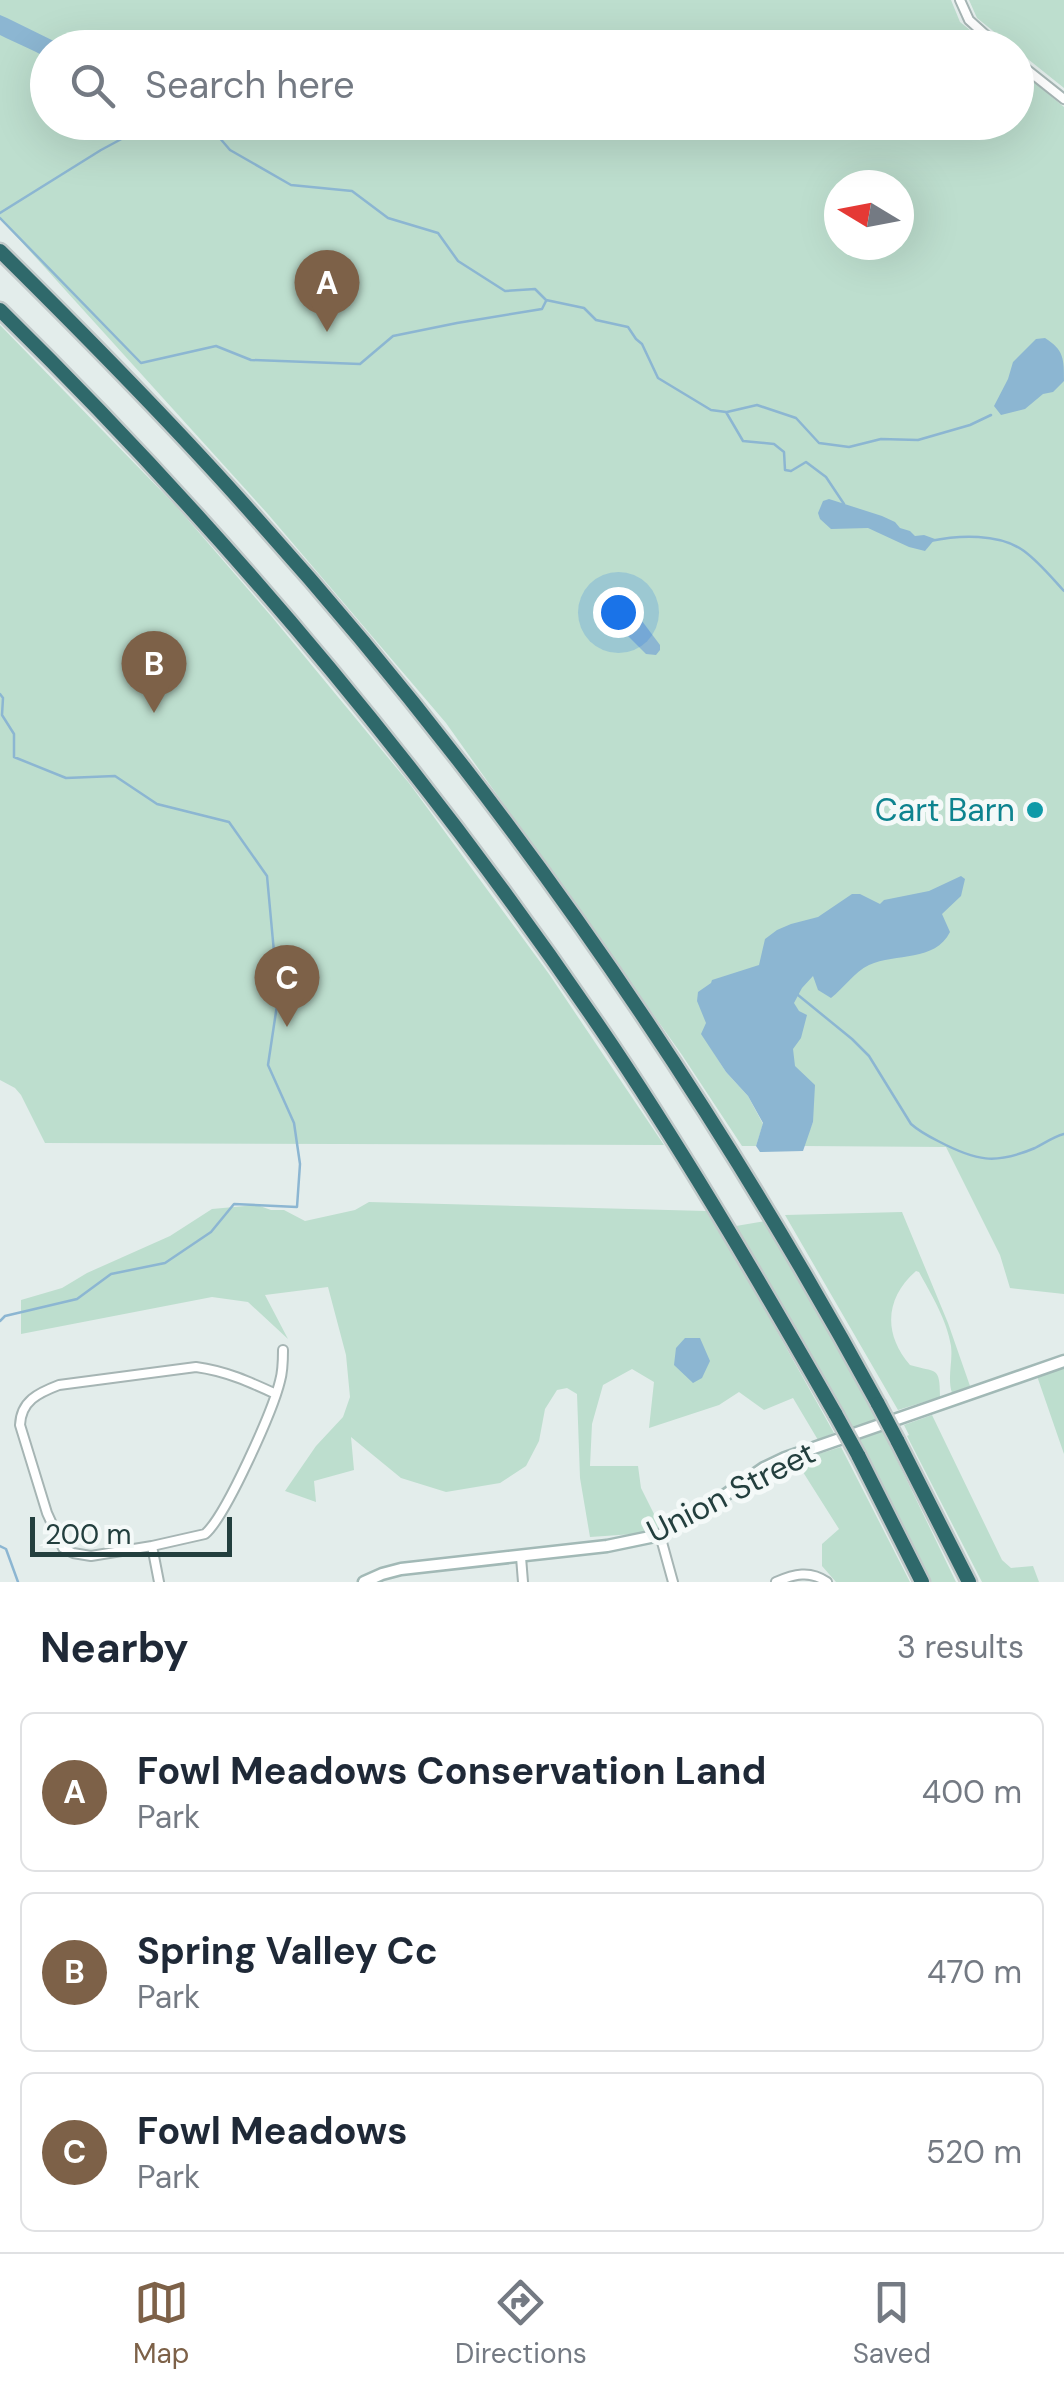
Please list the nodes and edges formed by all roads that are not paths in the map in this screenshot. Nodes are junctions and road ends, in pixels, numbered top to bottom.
1 (960, 0) edge
2 (980, 30) edge
3 (1034, 75) edge
4 (1064, 99) edge
5 (0, 251) edge
6 (0, 310) edge
7 (283, 1350) dead end
8 (1064, 1361) edge
9 (276, 1394) junction
10 (660, 1536) junction
11 (152, 1546) junction
12 (521, 1556) junction
13 (159, 1582) edge
14 (364, 1582) edge
15 (522, 1582) edge
16 (673, 1582) edge
17 (776, 1582) edge
18 (827, 1582) edge
19 (922, 1582) edge
20 (970, 1582) edge

1 - 2 street
3 - 4 street
5 - 20 highway, bridge
6 - 19 highway, bridge
7 - 9 street
8 - 10 main road, Union Street
9 - 11 street
9 - 11 street
10 - 12 main road, Union Street
10 - 16 street
11 - 13 street
12 - 14 main road, Union Street
12 - 15 street
17 - 18 street

